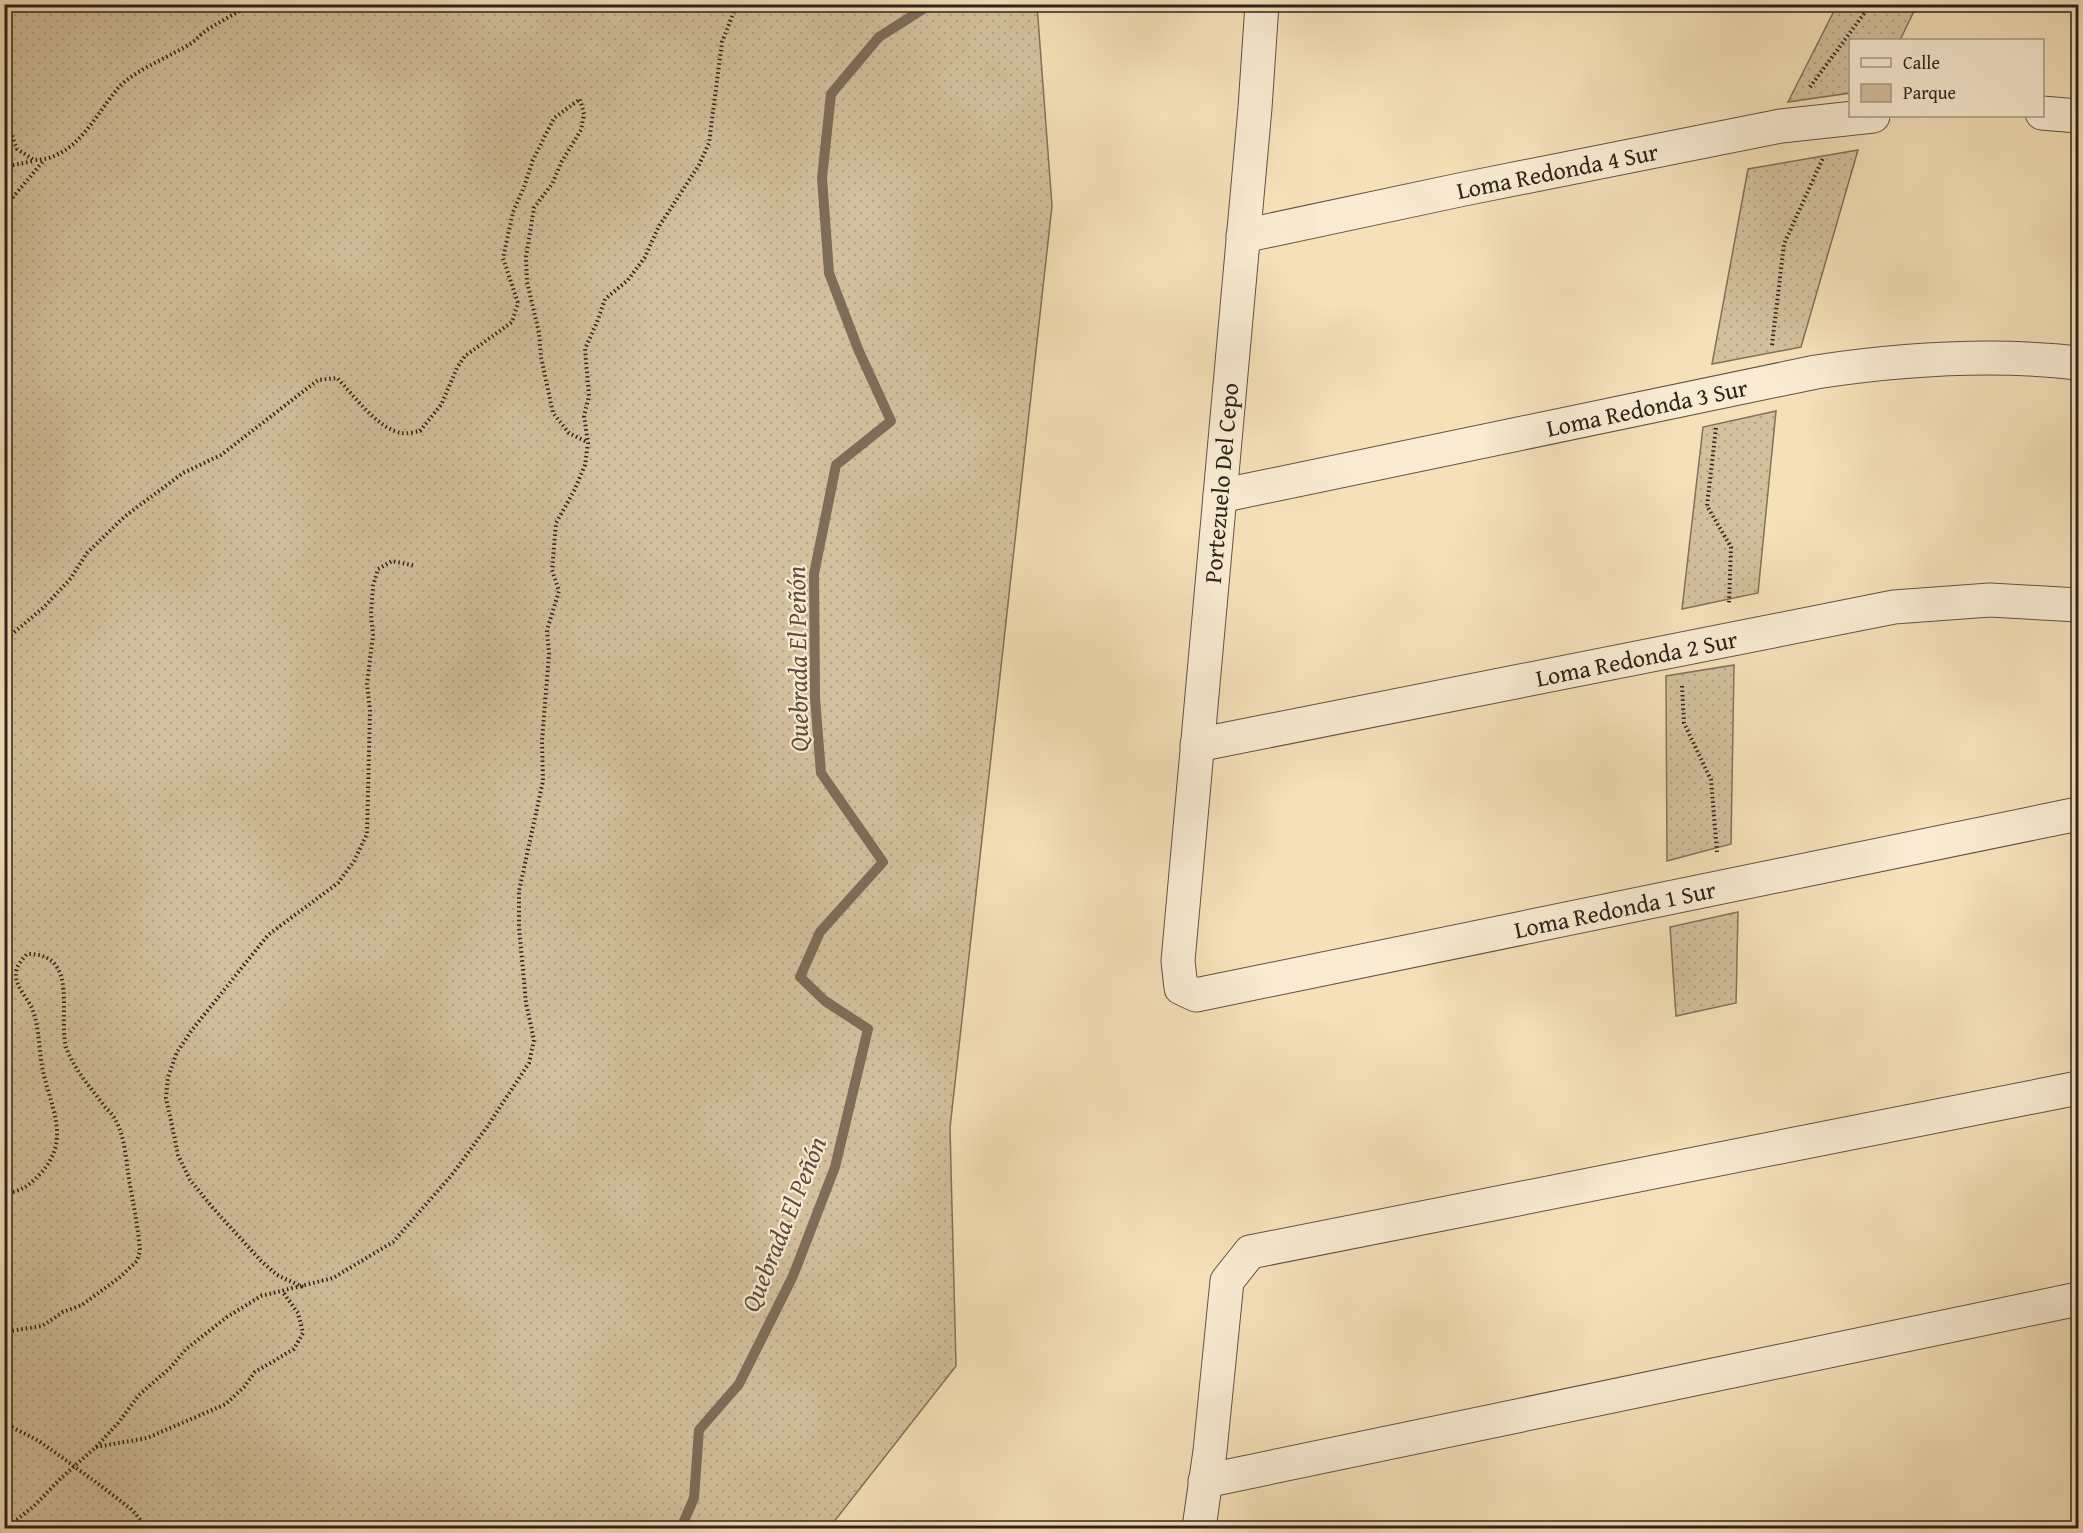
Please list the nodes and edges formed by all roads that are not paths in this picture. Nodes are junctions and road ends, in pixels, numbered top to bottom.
1 (1262, 4) edge
2 (2044, 112) edge
3 (2079, 116) edge
4 (1862, 117) edge
5 (1243, 236) junction
6 (2079, 363) edge
7 (1220, 496) junction
8 (2079, 605) edge
9 (1197, 746) junction
10 (2079, 814) edge
11 (1178, 961) joint
12 (2079, 1088) edge
13 (2079, 1299) edge
14 (1205, 1481) junction
15 (1199, 1528) edge

1 - 5 street, Portezuelo Del Cepo
2 - 3 street
4 - 5 street, Loma Redonda 4 Sur
5 - 7 street, Portezuelo Del Cepo
6 - 7 street, Loma Redonda 3 Sur
7 - 9 street, Portezuelo Del Cepo
8 - 9 street, Loma Redonda 2 Sur
9 - 11 street, Portezuelo Del Cepo
10 - 11 street, Loma Redonda 1 Sur
12 - 14 street
13 - 14 street
14 - 15 street

